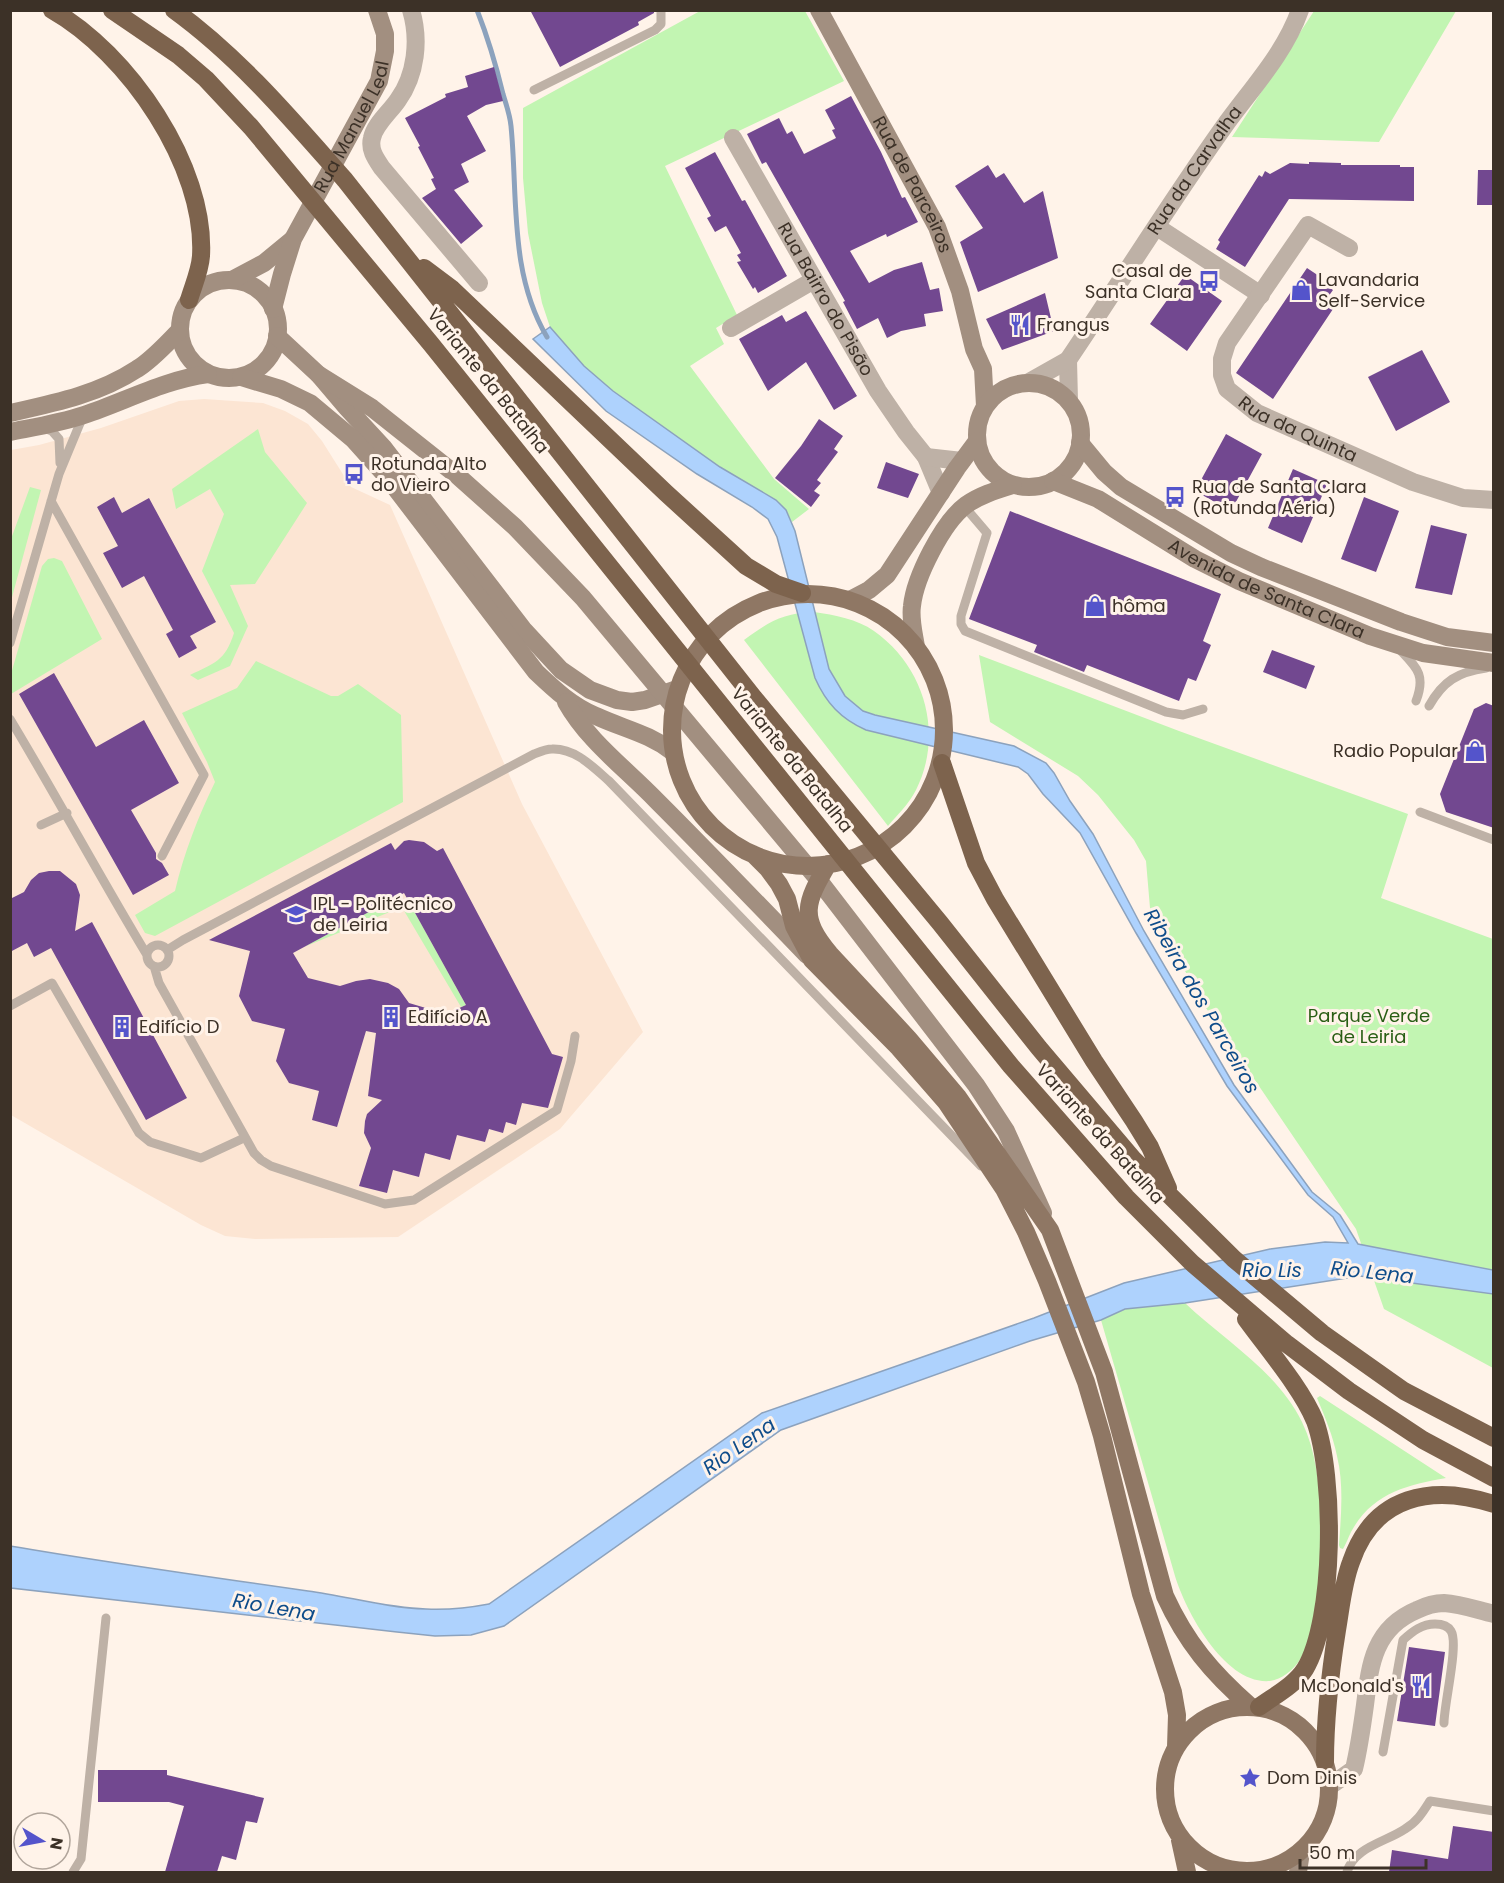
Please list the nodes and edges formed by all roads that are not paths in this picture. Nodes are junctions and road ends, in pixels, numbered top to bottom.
1 (52, 10) edge
2 (112, 10) edge
3 (174, 10) edge
4 (377, 10) edge
5 (411, 10) edge
6 (661, 10) edge
7 (819, 10) edge
8 (1300, 10) edge
9 (534, 90) dead end
10 (733, 138) dead end
11 (1157, 227) junction
12 (293, 239) junction
13 (1349, 248) dead end
14 (405, 254) junction
15 (232, 280) junction
16 (814, 280) junction
17 (479, 283) dead end
18 (1261, 295) junction
19 (189, 300) junction
20 (273, 309) junction
21 (731, 328) dead end
22 (179, 332) junction
23 (277, 336) junction
24 (1068, 360) junction
25 (983, 369) junction
26 (208, 374) junction
27 (319, 375) junction
28 (241, 377) junction
29 (1022, 383) junction
30 (1069, 402) junction
31 (985, 406) junction
32 (10, 413) edge
33 (85, 414) junction
34 (39, 426) junction
35 (10, 432) edge
36 (976, 441) junction
37 (1080, 443) junction
38 (926, 457) junction
39 (962, 461) junction
40 (59, 474) junction
41 (1053, 481) junction
42 (1013, 485) junction
43 (941, 493) junction
44 (1494, 500) edge
45 (51, 501) junction
46 (964, 506) junction
47 (802, 593) junction
48 (850, 600) junction
49 (1494, 643) edge
50 (10, 644) edge
51 (1396, 646) junction
52 (916, 647) junction
53 (1494, 665) edge
54 (675, 689) junction
55 (563, 698) junction
56 (1416, 700) dead end
57 (1429, 706) dead end
58 (1203, 709) dead end
59 (10, 718) edge
60 (672, 743) junction
61 (942, 763) junction
62 (1420, 812) dead end
63 (67, 813) junction
64 (41, 825) dead end
65 (1494, 840) edge
66 (162, 856) dead end
67 (762, 857) junction
68 (828, 864) junction
69 (168, 950) junction
70 (147, 955) junction
71 (812, 960) junction
72 (154, 966) junction
73 (10, 1006) edge
74 (575, 1036) dead end
75 (244, 1138) junction
76 (1004, 1189) junction
77 (1172, 1198) junction
78 (1050, 1230) junction
79 (1228, 1294) junction
80 (1494, 1438) edge
81 (1494, 1478) edge
82 (1494, 1504) edge
83 (1494, 1614) edge
84 (106, 1618) dead end
85 (1255, 1707) junction
86 (1444, 1723) dead end
87 (1176, 1747) junction
88 (1383, 1752) dead end
89 (1325, 1762) junction
90 (1330, 1786) junction
91 (1494, 1811) edge
92 (1178, 1836) junction
93 (1301, 1852) junction
94 (1226, 1871) edge
95 (73, 1872) edge
96 (1187, 1872) edge
97 (1246, 1872) edge
98 (1298, 1872) edge
99 (1347, 1872) edge

1 - 19 highway
2 - 79 highway, Variante da Batalha
3 - 14 highway, Variante da Batalha
4 - 12 main road, Rua Manuel Leal
5 - 17 street
6 - 9 lane
7 - 25 main road, Rua de Parceiros
8 - 11 street, Rua da Carvalha
10 - 16 street, Rua Bairro do Pisão
11 - 18 street
11 - 24 street, Rua da Carvalha
12 - 15 main road, Rua Manuel Leal
12 - 20 main road, Rua Manuel Leal
13 - 18 street, Rua da Quinta
14 - 47 highway
14 - 77 highway, Variante da Batalha
15 - 19 main road
15 - 20 main road
16 - 21 street
16 - 38 street, Rua Bairro do Pisão
18 - 44 street, Rua da Quinta
19 - 22 main road
20 - 23 main road
22 - 26 main road
22 - 32 main road
23 - 27 main road
23 - 28 main road
24 - 29 street, Rua da Carvalha
24 - 30 street
25 - 29 main road
25 - 31 main road, Rua de Parceiros
26 - 28 main road
26 - 33 main road
27 - 54 main road
27 - 78 main road
28 - 55 main road
29 - 30 main road
29 - 31 main road
30 - 37 main road
31 - 36 main road
33 - 34 main road
33 - 40 lane
34 - 35 main road
34 - 40 lane
36 - 39 main road
36 - 42 main road
37 - 41 main road
37 - 49 main road, Avenida de Santa Clara
38 - 39 street
38 - 43 street, Rua Bairro do Pisão
39 - 43 main road
40 - 45 lane
41 - 42 main road
41 - 51 main road, Avenida de Santa Clara
42 - 46 main road
43 - 48 main road
45 - 50 lane
45 - 66 lane
46 - 52 main road
46 - 58 lane
47 - 48 main road
47 - 54 main road
48 - 52 main road
51 - 53 main road, Avenida de Santa Clara
51 - 56 lane
52 - 61 main road
53 - 57 lane
54 - 60 main road
55 - 60 main road
55 - 71 main road
59 - 63 lane
60 - 67 main road
61 - 68 main road
61 - 77 highway
62 - 65 lane
63 - 64 lane
63 - 70 lane
67 - 68 main road
67 - 71 main road
68 - 78 main road
69 - 70 lane
69 - 72 lane
69 - 76 lane
70 - 72 lane
71 - 76 main road
72 - 75 lane
73 - 75 lane
74 - 75 lane
76 - 87 main road
77 - 80 highway, Variante da Batalha
78 - 85 main road
79 - 81 highway, Variante da Batalha
79 - 85 highway
82 - 89 highway
83 - 90 street
84 - 95 lane
85 - 87 main road
85 - 89 main road
86 - 88 lane
87 - 92 main road
89 - 90 main road
90 - 93 main road
91 - 99 lane
92 - 94 main road
92 - 96 main road
93 - 97 main road
93 - 98 main road
94 - 97 main road

